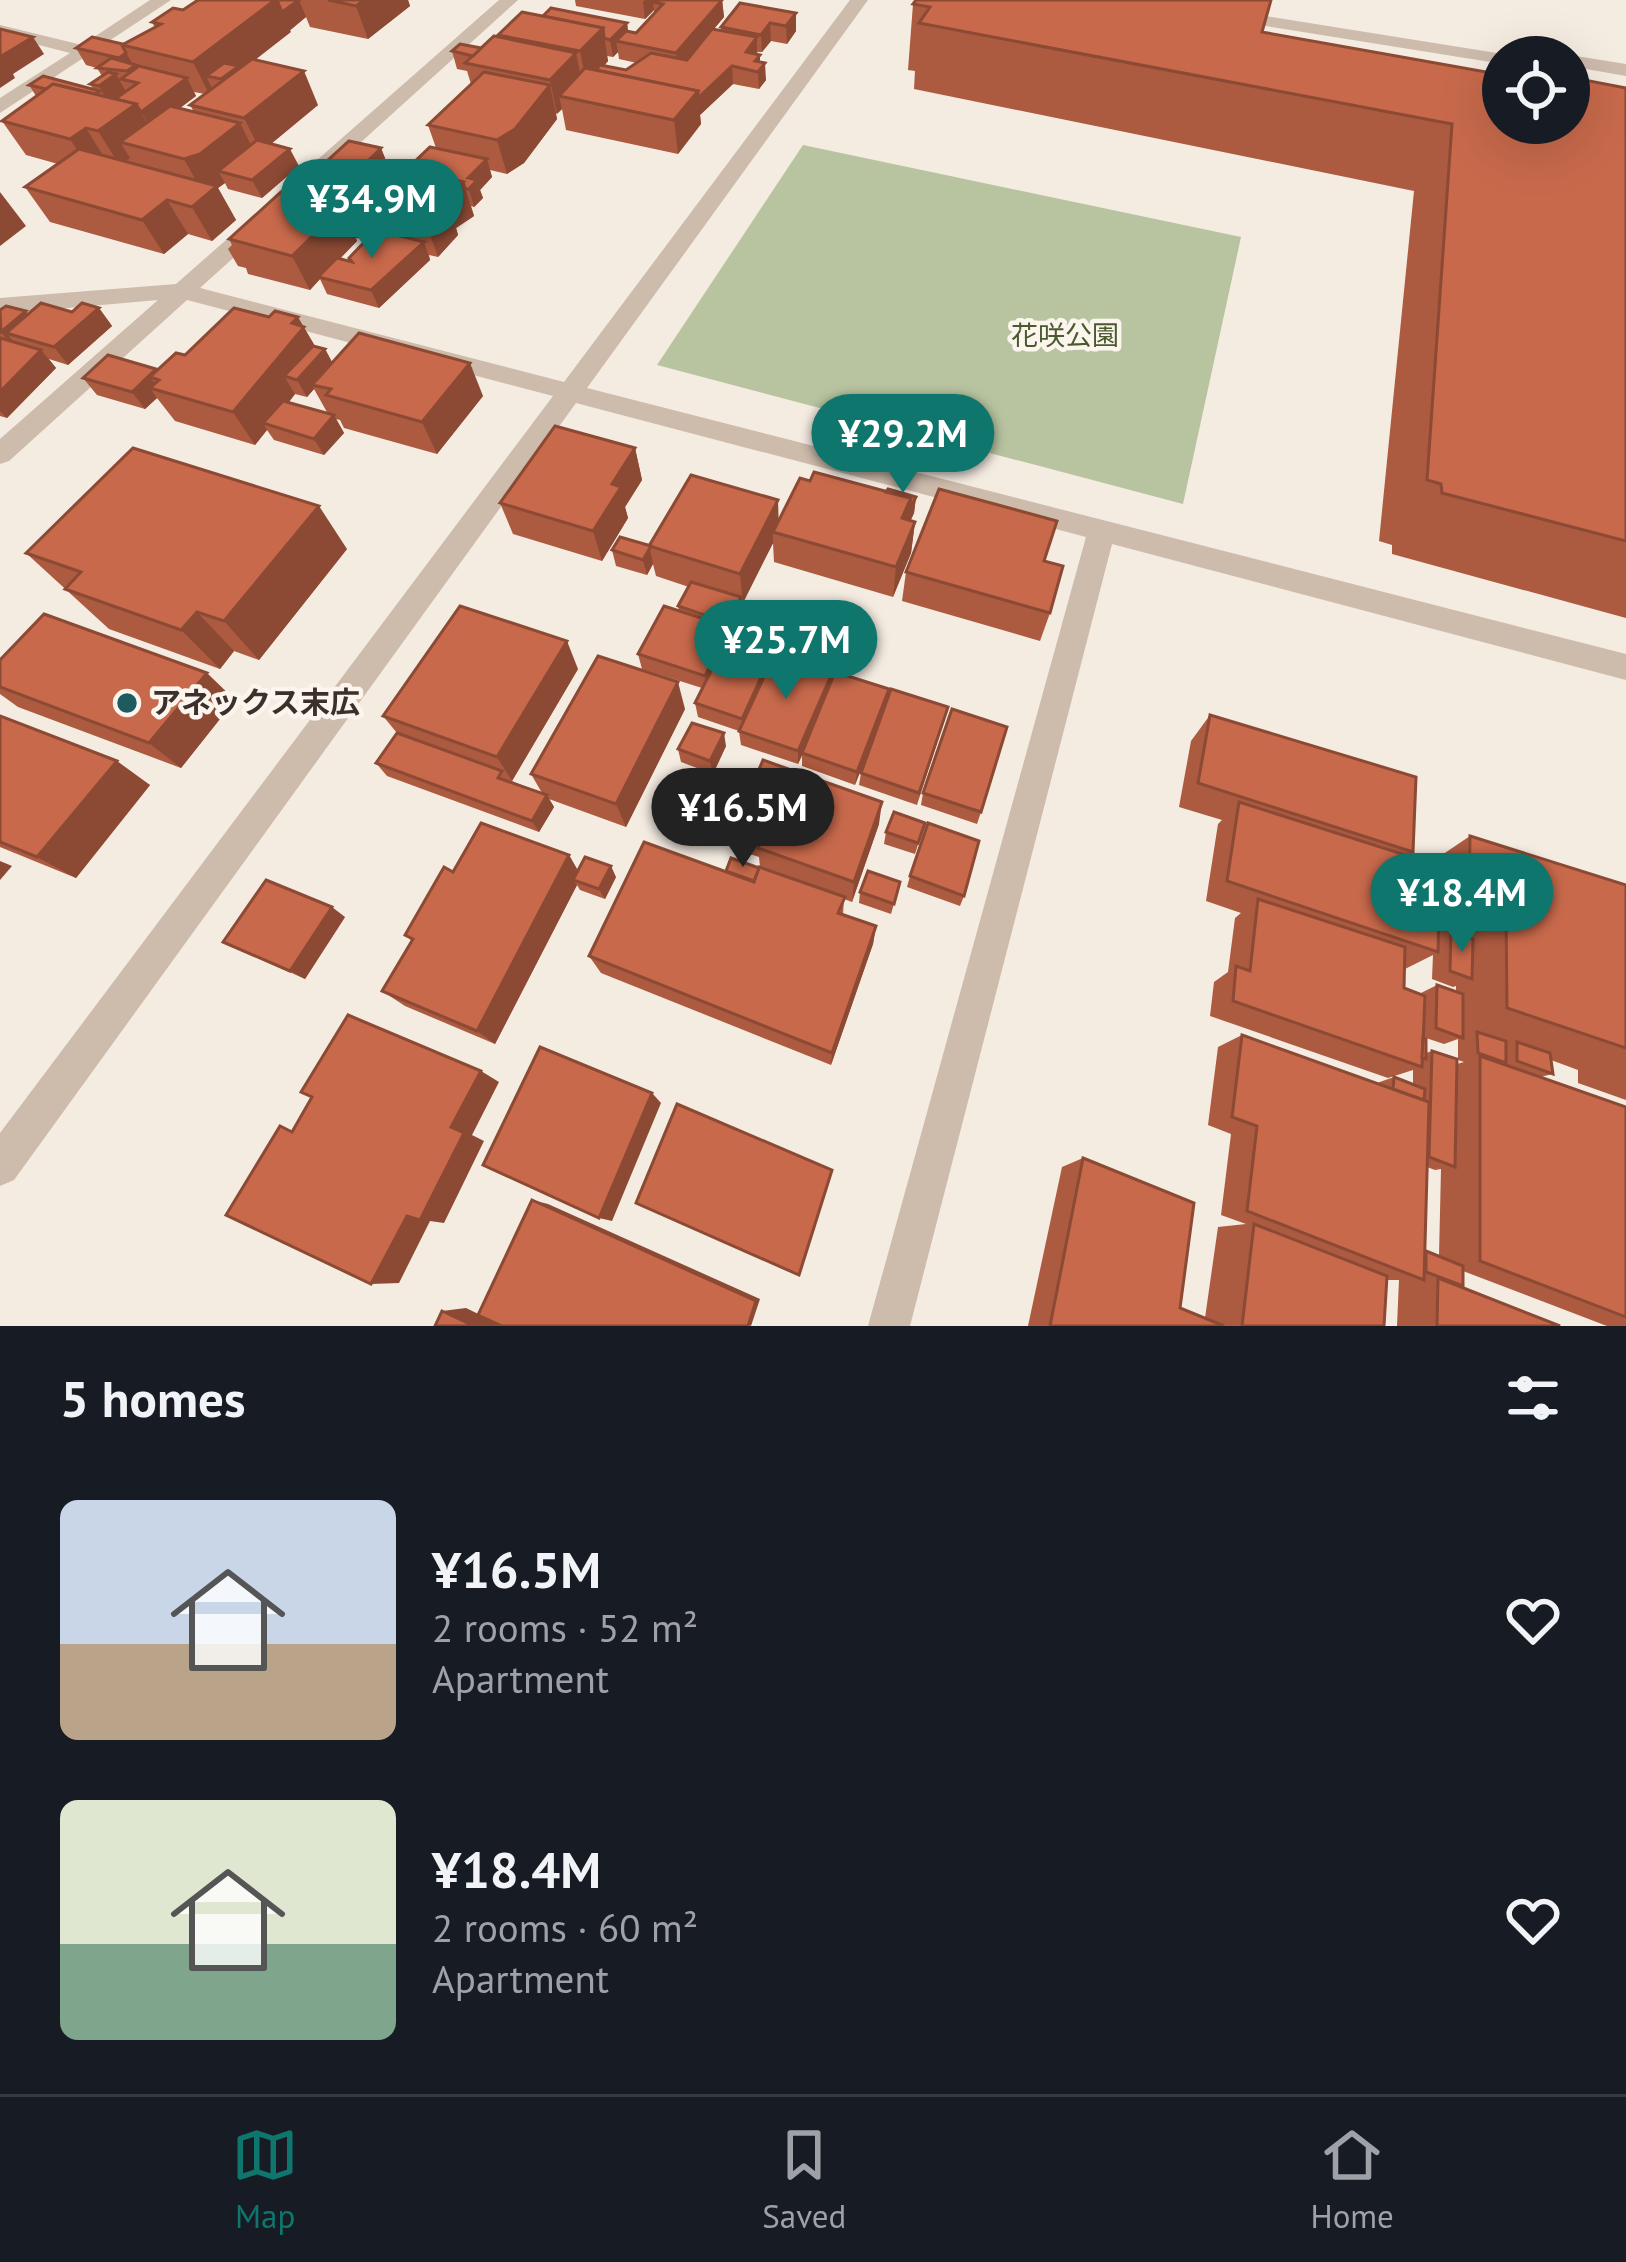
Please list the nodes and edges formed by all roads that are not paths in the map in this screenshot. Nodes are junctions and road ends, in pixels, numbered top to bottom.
1 (162, 0) edge
2 (509, 0) edge
3 (859, 0) edge
4 (1212, 12) edge
5 (0, 31) edge
6 (85, 50) junction
7 (1482, 56) edge
8 (1590, 64) edge
9 (1626, 70) edge
10 (0, 107) edge
11 (182, 291) junction
12 (0, 306) edge
13 (570, 392) junction
14 (0, 454) edge
15 (1102, 530) junction
16 (1626, 667) edge
17 (0, 1166) edge
18 (889, 1326) edge

1 - 6 street
2 - 11 street
3 - 13 street
4 - 7 street
5 - 6 street
6 - 10 street
8 - 9 street
11 - 12 street
11 - 13 street
11 - 14 street
13 - 15 street
13 - 17 street
15 - 16 street
15 - 18 street

